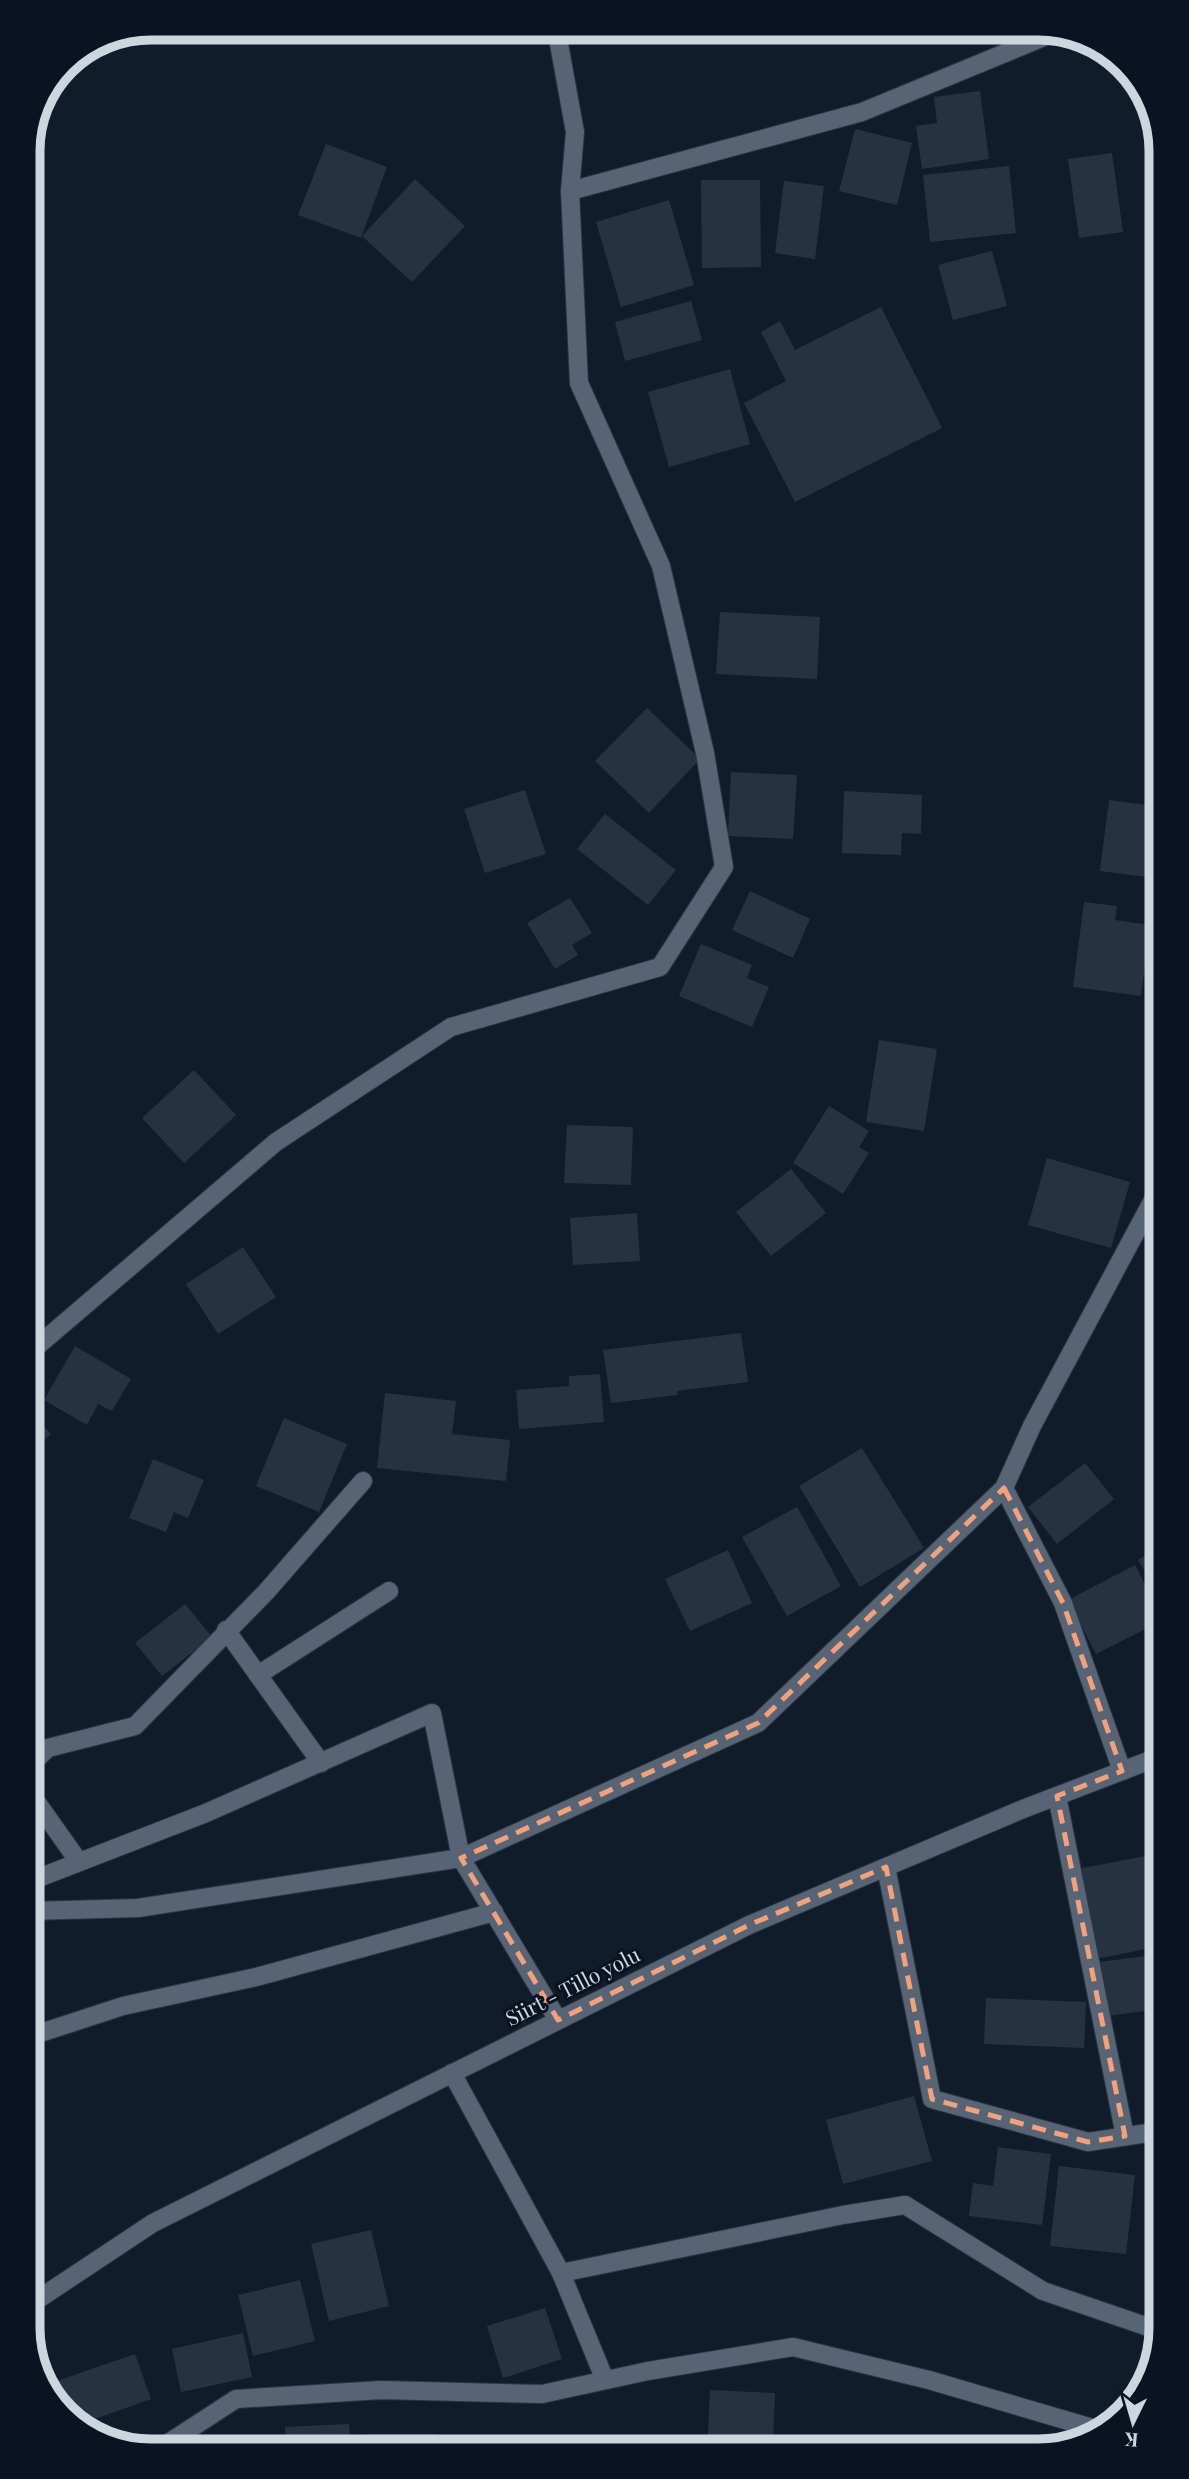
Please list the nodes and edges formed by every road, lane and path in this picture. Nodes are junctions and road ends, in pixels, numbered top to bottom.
1 (558, 40) edge
2 (1037, 40) edge
3 (570, 191) junction
4 (1149, 1207) edge
5 (40, 1344) edge
6 (363, 1481) dead end
7 (1004, 1488) junction
8 (389, 1591) dead end
9 (226, 1630) junction
10 (258, 1675) junction
11 (40, 1756) edge
12 (1149, 1761) edge
13 (321, 1763) junction
14 (1122, 1771) junction
15 (1056, 1796) junction
16 (40, 1807) edge
17 (461, 1858) junction
18 (79, 1862) junction
19 (886, 1867) junction
20 (40, 1877) edge
21 (40, 1911) edge
22 (494, 1912) junction
23 (558, 2020) junction
24 (40, 2033) edge
25 (452, 2073) junction
26 (1149, 2133) edge
27 (1125, 2136) junction
28 (561, 2273) junction
29 (40, 2298) edge
30 (1149, 2327) edge
31 (605, 2380) junction
32 (1087, 2427) edge
33 (174, 2439) edge

1 - 3 street
2 - 3 street
3 - 5 street
4 - 7 street
6 - 9 street
7 - 14 street
7 - 17 street
8 - 10 street
9 - 10 street
9 - 11 street
10 - 13 street
12 - 14 street, Siirt - Tillo yolu
13 - 17 street
13 - 18 street
14 - 15 street, Siirt - Tillo yolu
15 - 19 street, Siirt - Tillo yolu
15 - 27 street
16 - 18 street
17 - 21 street
17 - 22 street
18 - 20 street
19 - 23 street, Siirt - Tillo yolu
19 - 27 street
22 - 23 street
22 - 24 street
23 - 25 street, Siirt - Tillo yolu
25 - 28 street
25 - 29 street, Siirt - Tillo yolu
26 - 27 street
28 - 30 street
28 - 31 street
31 - 32 street
31 - 33 street

